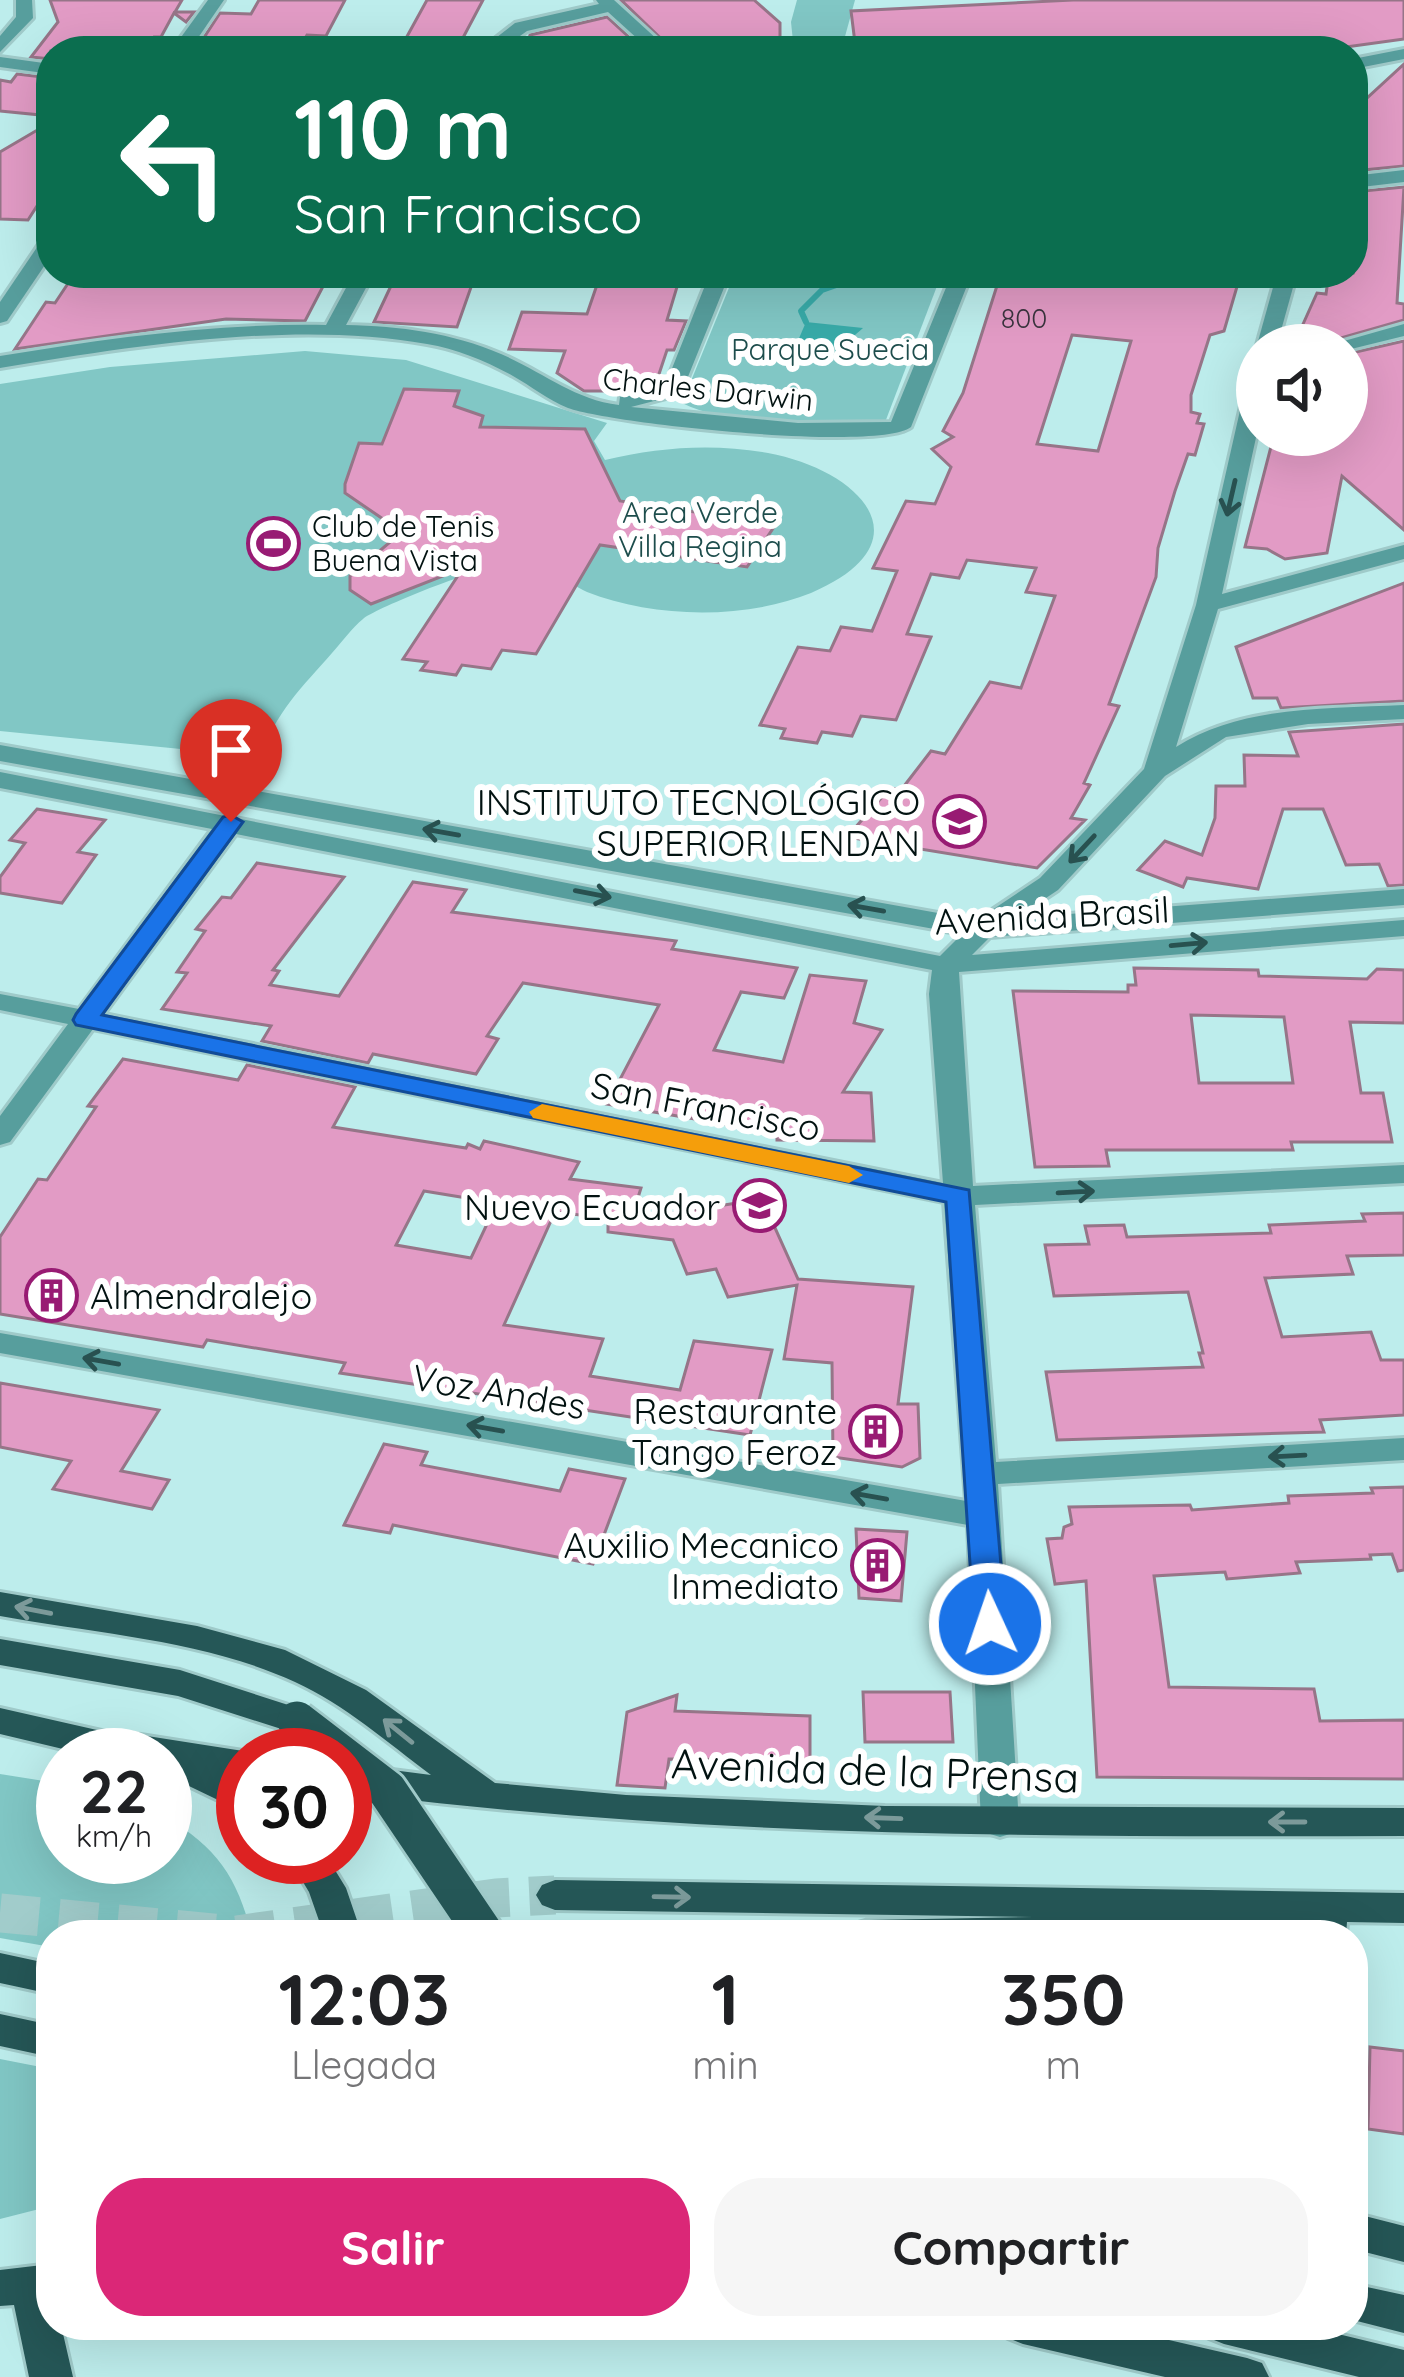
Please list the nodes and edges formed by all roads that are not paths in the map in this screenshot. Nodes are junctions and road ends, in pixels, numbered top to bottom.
1 (24, 0) edge
2 (216, 0) edge
3 (607, 3) edge
4 (191, 36) edge
5 (509, 36) edge
6 (645, 36) edge
7 (0, 47) edge
8 (1404, 54) edge
9 (1368, 61) edge
10 (0, 62) edge
11 (36, 68) edge
12 (1404, 176) edge
13 (1368, 180) edge
14 (36, 264) edge
15 (356, 288) edge
16 (714, 288) edge
17 (956, 288) edge
18 (1283, 288) edge
19 (0, 317) edge
20 (1273, 324) edge
21 (1404, 330) edge
22 (332, 333) junction
23 (1368, 338) edge
24 (0, 362) edge
25 (580, 405) junction
26 (1241, 456) edge
27 (1404, 552) edge
28 (1208, 605) junction
29 (1404, 712) edge
30 (0, 753) edge
31 (1156, 771) junction
32 (0, 780) edge
33 (231, 822) junction
34 (1404, 897) edge
35 (1404, 928) edge
36 (982, 929) junction
37 (946, 964) junction
38 (0, 1002) edge
39 (86, 1020) junction
40 (0, 1136) edge
41 (1404, 1174) edge
42 (959, 1196) junction
43 (0, 1343) edge
44 (1404, 1449) edge
45 (979, 1474) junction
46 (984, 1516) junction
47 (0, 1604) edge
48 (0, 1652) edge
49 (0, 1721) edge
50 (36, 1729) edge
51 (372, 1782) edge
52 (492, 1799) junction
53 (1404, 1822) edge
54 (1000, 1823) junction
55 (324, 1884) edge
56 (555, 1895) tunnel mouth
57 (1404, 1908) edge
58 (339, 1920) edge
59 (475, 1920) edge
60 (1404, 1927) edge
61 (1368, 1928) edge
62 (0, 1968) edge
63 (36, 1976) edge
64 (0, 2030) edge
65 (36, 2038) edge
66 (1368, 2235) edge
67 (1404, 2244) edge
68 (27, 2286) edge
69 (1368, 2306) edge
70 (1404, 2314) edge
71 (36, 2320) edge
72 (41, 2340) edge
73 (1087, 2340) edge
74 (1285, 2340) edge
75 (1404, 2369) edge
76 (51, 2377) edge
77 (1246, 2377) edge

1 - 7 street
2 - 4 street
3 - 5 street
3 - 6 street
8 - 9 street
10 - 11 street
12 - 13 street
14 - 19 street
15 - 22 street
16 - 25 street
17 - 25 street, Charles Darwin
18 - 20 street
21 - 23 street
22 - 24 street, Charles Darwin
22 - 25 street, Charles Darwin
26 -> 28 street
27 - 28 street
28 - 31 street
29 - 31 street
36 -> 30 street, Avenida Brasil
31 -> 36 street
32 - 33 street, Avenida Brasil
33 -> 37 street, Avenida Brasil
33 - 39 street
34 - 36 street, Avenida Brasil
37 -> 35 street, Avenida Brasil
36 - 37 street
37 - 42 street
38 - 39 street, San Francisco
39 - 40 street
39 - 42 street, San Francisco
42 -> 41 street, San Francisco
42 - 45 street
46 -> 43 street, Voz Andes
44 -> 45 street
45 - 46 street
46 - 54 street
52 -> 47 main road
48 - 59 main road, bridge
49 - 50 main road
51 - 52 main road, Avenida de la Prensa
54 -> 52 main road, Avenida de la Prensa
53 -> 54 main road, Avenida de la Prensa
55 - 58 main road
56 -> 57 main road
60 - 61 main road
62 - 63 main road
64 - 65 main road
66 - 67 main road
68 - 71 main road
69 - 70 main road
72 - 76 main road
73 - 77 main road
74 - 75 main road

